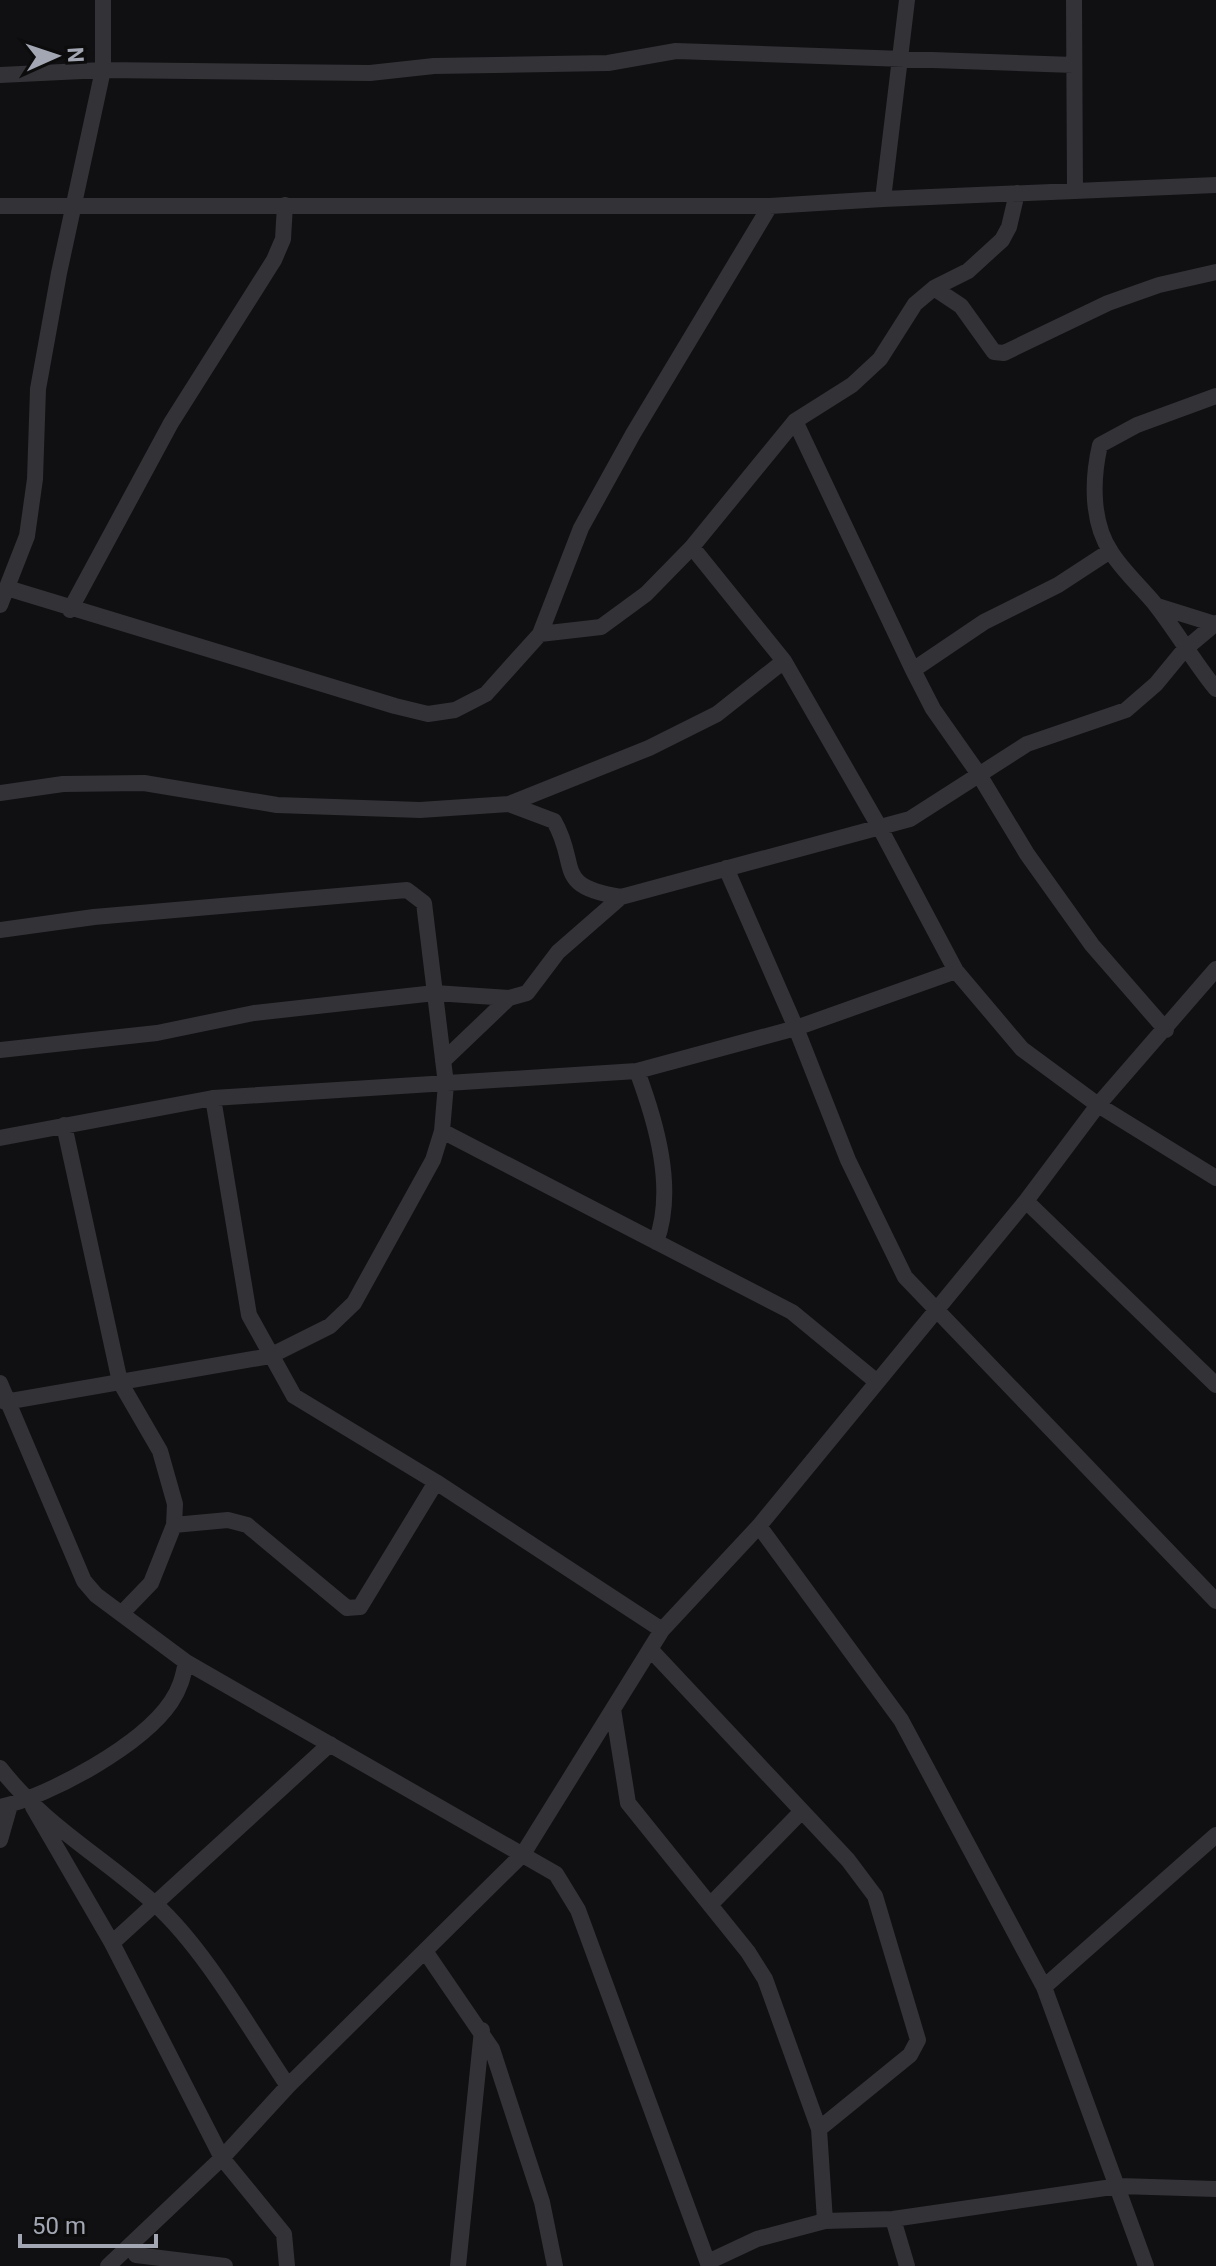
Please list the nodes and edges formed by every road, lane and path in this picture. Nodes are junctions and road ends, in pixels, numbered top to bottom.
1 (907, 0) edge
2 (1074, 0) edge
3 (104, 3) edge
4 (901, 56) junction
5 (1074, 65) junction
6 (103, 70) junction
7 (0, 75) edge
8 (1216, 185) edge
9 (1075, 191) junction
10 (1017, 193) junction
11 (883, 199) junction
12 (285, 205) junction
13 (0, 206) edge
14 (770, 206) junction
15 (74, 207) junction
16 (968, 271) junction
17 (1216, 272) edge
18 (934, 288) junction
19 (961, 306) junction
20 (1216, 396) edge
21 (795, 421) junction
22 (692, 547) junction
23 (1110, 551) junction
24 (7, 588) junction
25 (0, 605) edge
26 (1157, 606) junction
27 (70, 610) junction
28 (1215, 623) edge
29 (540, 634) junction
30 (1184, 650) junction
31 (784, 661) junction
32 (913, 670) junction
33 (1216, 689) edge
34 (978, 773) junction
35 (0, 793) edge
36 (509, 804) junction
37 (880, 828) junction
38 (726, 868) junction
39 (621, 897) junction
40 (0, 930) edge
41 (956, 971) junction
42 (1213, 980) edge
43 (435, 993) junction
44 (509, 998) junction
45 (796, 1028) junction
46 (1166, 1030) junction
47 (0, 1050) edge
48 (443, 1061) junction
49 (637, 1071) junction
50 (446, 1084) junction
51 (213, 1098) junction
52 (1098, 1105) junction
53 (64, 1125) junction
54 (442, 1131) junction
55 (0, 1138) edge
56 (1216, 1178) edge
57 (1026, 1201) junction
58 (656, 1242) junction
59 (935, 1311) junction
60 (270, 1356) junction
61 (120, 1382) junction
62 (877, 1382) junction
63 (0, 1383) edge
64 (1216, 1385) edge
65 (5, 1402) junction
66 (436, 1482) junction
67 (174, 1525) junction
68 (759, 1526) junction
69 (1216, 1601) edge
70 (122, 1613) junction
71 (662, 1630) junction
72 (650, 1649) junction
73 (186, 1662) junction
74 (613, 1709) junction
75 (330, 1744) junction
76 (0, 1768) edge
77 (17, 1805) edge
78 (802, 1811) junction
79 (1216, 1835) edge
80 (0, 1840) edge
81 (523, 1854) junction
82 (156, 1905) junction
83 (710, 1905) junction
84 (112, 1943) junction
85 (425, 1951) junction
86 (1044, 1987) junction
87 (482, 2030) junction
88 (288, 2086) junction
89 (819, 2129) junction
90 (222, 2158) junction
91 (1119, 2186) junction
92 (1216, 2189) edge
93 (893, 2219) junction
94 (825, 2221) junction
95 (136, 2254) edge
96 (709, 2264) edge
97 (108, 2266) edge
98 (225, 2266) edge
99 (287, 2266) edge
100 (458, 2266) edge
101 (555, 2266) edge
102 (907, 2266) edge
103 (1146, 2266) edge

1 - 4 street
2 - 5 street
3 - 6 street
4 - 5 street
4 - 6 street
4 - 11 street
5 - 9 street
6 - 7 street
6 - 15 street
8 - 9 street
9 - 10 street
10 - 11 street
10 - 16 street
11 - 14 street
12 - 14 street
12 - 15 street
12 - 27 street
13 - 15 street
14 - 29 street
15 - 24 street
16 - 18 street
16 - 19 street
17 - 19 street
18 - 19 street
18 - 21 street
20 - 23 street
21 - 22 street
21 - 32 street
22 - 29 street
22 - 31 street
23 - 26 street
23 - 32 street
24 - 25 street
24 - 27 street
26 - 28 street
26 - 30 street
27 - 29 street
28 - 30 street
30 - 33 street
30 - 34 street
31 - 36 street
31 - 37 street
32 - 34 street
34 - 37 street
34 - 46 street
35 - 36 street
36 - 39 street
37 - 38 street
37 - 41 street
38 - 39 street
38 - 45 street
39 - 44 street
40 - 43 street
41 - 45 street
41 - 52 street
42 - 46 street
43 - 44 street
43 - 47 street
43 - 48 street
44 - 48 street
45 - 49 street
45 - 59 street
46 - 52 street
48 - 50 street
49 - 50 street
49 - 58 street
50 - 51 street
50 - 54 street
51 - 53 street
51 - 60 street
52 - 56 street
52 - 57 street
53 - 55 street
53 - 61 street
54 - 58 street
54 - 60 street
57 - 59 street
57 - 64 street
58 - 62 street
59 - 62 street
59 - 69 street
60 - 61 street
60 - 66 street
61 - 65 street
61 - 67 street
62 - 68 street
63 - 65 street
65 - 70 street
66 - 67 street
66 - 71 street
67 - 70 street
68 - 71 street
68 - 86 street
70 - 73 street
71 - 72 street
72 - 74 street
72 - 78 street
73 - 75 street
73 - 77 street
74 - 81 street
74 - 83 street
75 - 81 street
75 - 82 street
76 - 77 street
77 - 80 street
77 - 82 street
77 - 84 street
78 - 83 street
78 - 89 street
79 - 86 street
81 - 85 street
81 - 96 street
82 - 84 street
82 - 88 street
83 - 89 street
84 - 90 street
85 - 87 street
85 - 88 street
86 - 91 street
87 - 100 street
87 - 101 street
88 - 90 street
89 - 94 street
90 - 95 street
90 - 99 street
91 - 92 street
91 - 93 street
91 - 103 street
93 - 94 street
93 - 102 street
94 - 96 street
95 - 97 street
95 - 98 street

